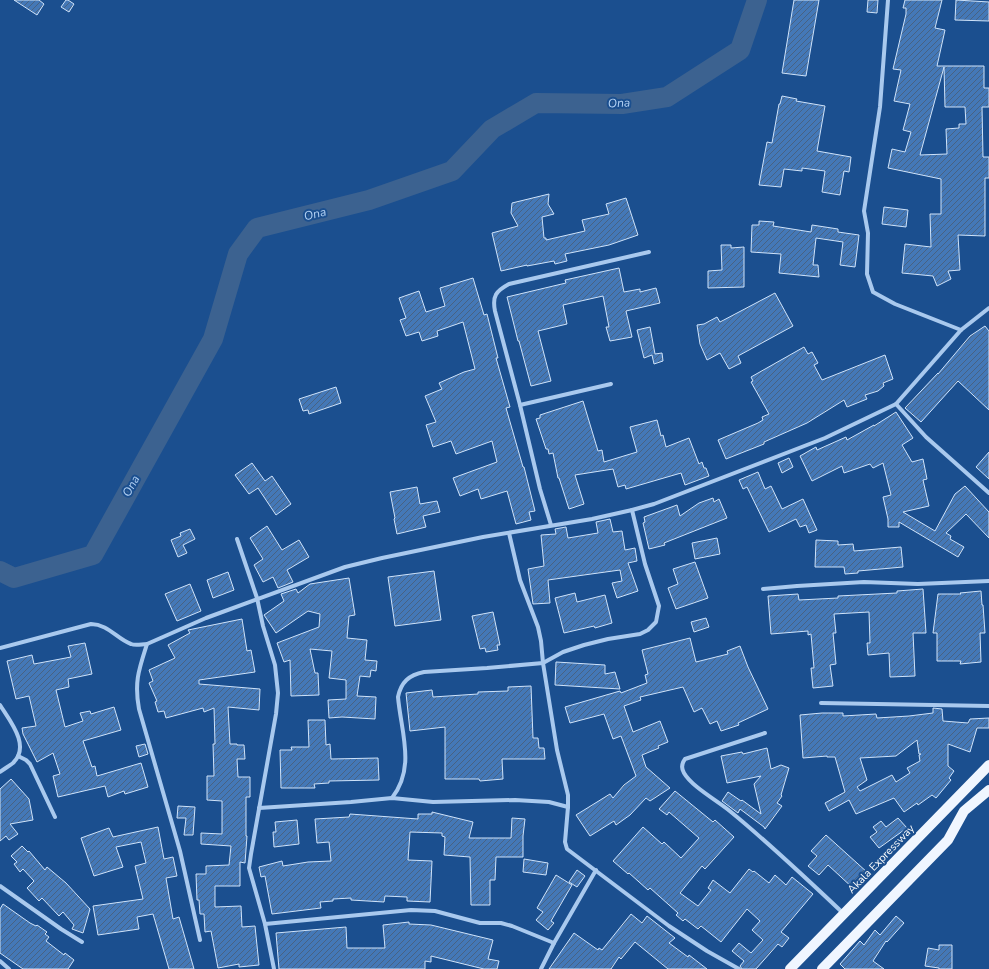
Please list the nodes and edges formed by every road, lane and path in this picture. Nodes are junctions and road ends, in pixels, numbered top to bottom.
1 (888, 0) edge
2 (649, 252) dead end
3 (989, 308) edge
4 (961, 330) junction
5 (611, 384) dead end
6 (896, 404) junction
7 (520, 405) junction
8 (989, 493) edge
9 (632, 510) junction
10 (551, 525) junction
11 (509, 533) junction
12 (237, 540) dead end
13 (989, 581) edge
14 (763, 590) dead end
15 (257, 598) junction
16 (147, 644) junction
17 (0, 648) edge
18 (543, 662) junction
19 (821, 703) dead end
20 (0, 706) edge
21 (989, 706) edge
22 (765, 733) dead end
23 (18, 756) junction
24 (989, 765) edge
25 (0, 772) edge
26 (989, 790) edge
27 (392, 798) junction
28 (568, 807) junction
29 (260, 808) junction
30 (55, 817) dead end
31 (596, 870) junction
32 (0, 886) edge
33 (844, 914) junction
34 (264, 924) junction
35 (200, 940) dead end
36 (82, 942) dead end
37 (554, 943) junction
38 (0, 962) edge
39 (8, 969) edge
40 (274, 969) edge
41 (541, 969) edge
42 (739, 969) edge
43 (790, 969) edge
44 (822, 969) edge

1 - 4 street
2 - 7 street
3 - 4 street
4 - 6 street
5 - 7 street
6 - 8 street
6 - 9 street
7 - 10 street
9 - 10 street
9 - 18 street
10 - 11 street
11 - 15 street
11 - 18 street
12 - 15 street
13 - 14 street
15 - 16 street
15 - 29 street
16 - 17 street
16 - 35 street
18 - 27 street
18 - 28 street
19 - 21 street
20 - 23 street
22 - 33 street
23 - 25 street
23 - 30 street
24 - 33 main road, Akala Expressway
26 - 44 main road
27 - 28 street
27 - 29 street
28 - 31 street
29 - 34 street
31 - 37 street
31 - 42 street
32 - 36 street
33 - 43 main road, Akala Expressway
34 - 37 street
34 - 40 street
37 - 41 street
38 - 39 street

